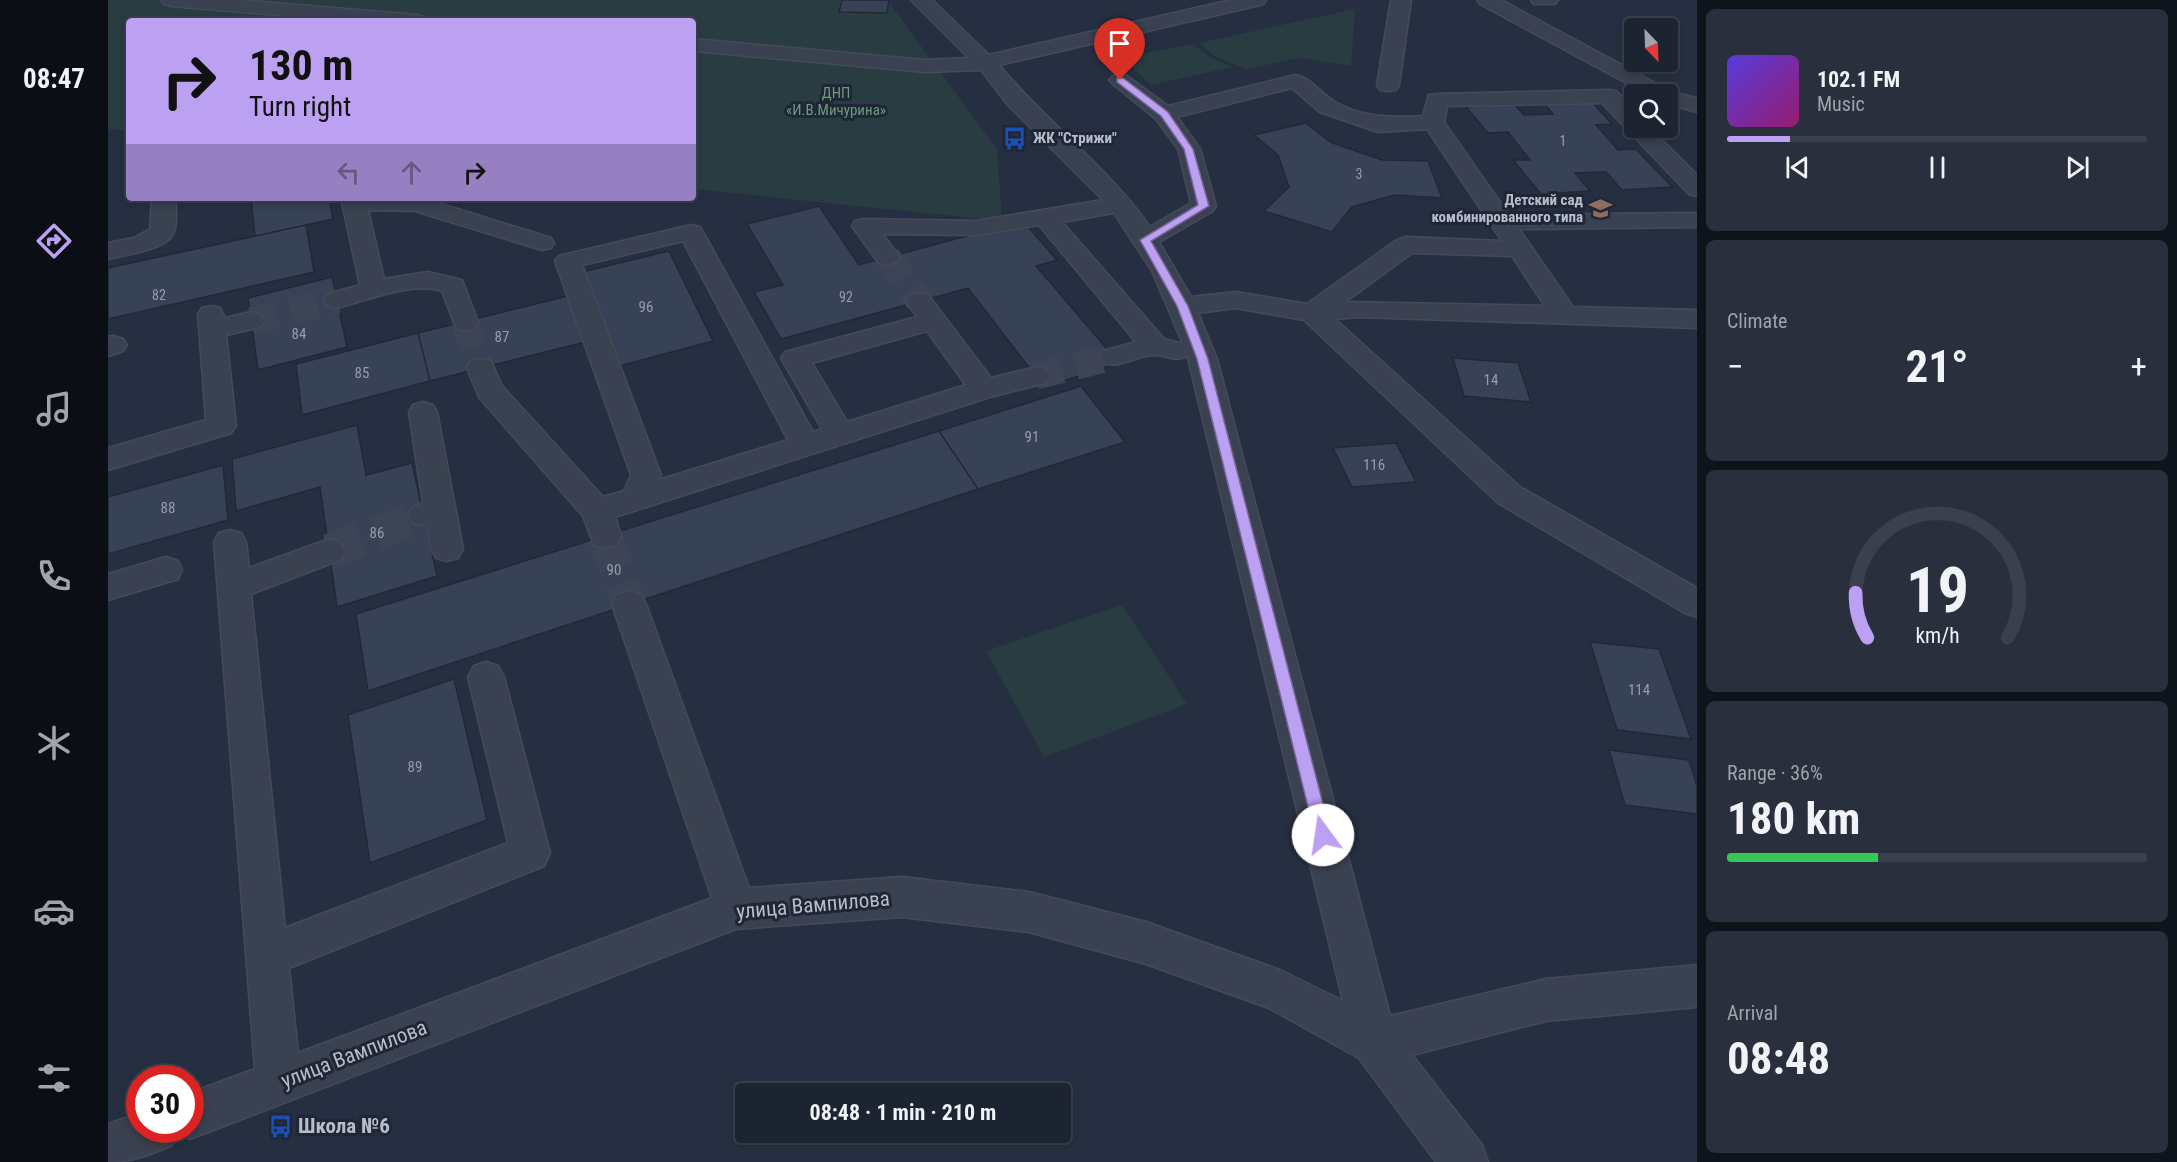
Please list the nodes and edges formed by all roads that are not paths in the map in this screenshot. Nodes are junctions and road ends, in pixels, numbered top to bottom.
1 (171, 0) edge
2 (921, 0) edge
3 (1256, 0) edge
4 (1401, 0) edge
5 (1487, 0) edge
6 (1541, 0) edge
7 (1548, 0) edge
8 (382, 18) edge
9 (696, 45) edge
10 (986, 63) junction
11 (1621, 72) junction
12 (1120, 80) dead end
13 (1643, 84) edge
14 (1388, 85) dead end
15 (1608, 96) junction
16 (1678, 100) edge
17 (1697, 105) edge
18 (1624, 113) edge
19 (1164, 114) junction
20 (1433, 122) junction
21 (1648, 138) edge
22 (1697, 189) edge
23 (164, 201) edge
24 (353, 201) edge
25 (369, 201) edge
26 (1120, 205) junction
27 (1044, 216) junction
28 (1697, 220) edge
29 (1502, 222) junction
30 (1145, 240) junction
31 (542, 243) dead end
32 (1520, 249) junction
33 (108, 251) edge
34 (887, 257) tunnel mouth
35 (374, 291) junction
36 (337, 300) tunnel mouth
37 (1182, 306) junction
38 (1312, 313) junction
39 (1565, 315) junction
40 (1697, 319) edge
41 (251, 321) tunnel mouth
42 (465, 322) tunnel mouth
43 (1155, 346) junction
44 (1113, 357) tunnel mouth
45 (1203, 359) junction
46 (481, 368) tunnel mouth
47 (1036, 376) tunnel mouth
48 (984, 388) junction
49 (423, 412) dead end
50 (840, 434) junction
51 (805, 445) junction
52 (108, 459) edge
53 (636, 498) junction
54 (230, 542) dead end
55 (447, 549) dead end
56 (329, 551) tunnel mouth
57 (166, 570) dead end
58 (108, 587) edge
59 (234, 587) junction
60 (629, 604) tunnel mouth
61 (1697, 604) edge
62 (486, 677) dead end
63 (736, 909) junction
64 (267, 956) junction
65 (1697, 986) edge
66 (1376, 1042) junction
67 (278, 1082) junction
68 (204, 1111) edge
69 (126, 1140) edge
70 (108, 1147) edge
71 (1466, 1162) edge

1 - 8 street
2 - 10 street
3 - 10 street
4 - 14 street
5 - 11 street
6 - 7 street
9 - 10 street
10 - 26 street
11 - 13 street
11 - 15 street
12 - 19 street
15 - 18 street
15 - 20 street
16 - 17 street
19 - 20 street
19 - 30 street
20 - 29 street
21 - 22 street
23 - 33 street
24 - 35 street
25 - 31 street
26 - 27 street
26 - 30 street
27 - 34 street
27 - 43 street
28 - 29 street
29 - 32 street
30 - 37 street
32 - 38 street
32 - 39 street
35 - 36 street
35 - 42 street
37 - 38 street
37 - 45 street
38 - 39 street
38 - 61 street
39 - 40 street
41 - 52 street
43 - 44 street
43 - 45 street
45 - 66 street
46 - 53 street
47 - 48 street
48 - 50 street
48 - 50 street
49 - 55 street
50 - 51 street
51 - 53 street
51 - 53 street
54 - 59 street
56 - 59 street
57 - 58 street
59 - 64 street
60 - 63 street
62 - 64 street
63 - 66 street, улица Вампилова
63 - 67 street, улица Вампилова
64 - 67 street
65 - 66 street
66 - 71 street
67 - 68 street, улица Вампилова
69 - 70 street

